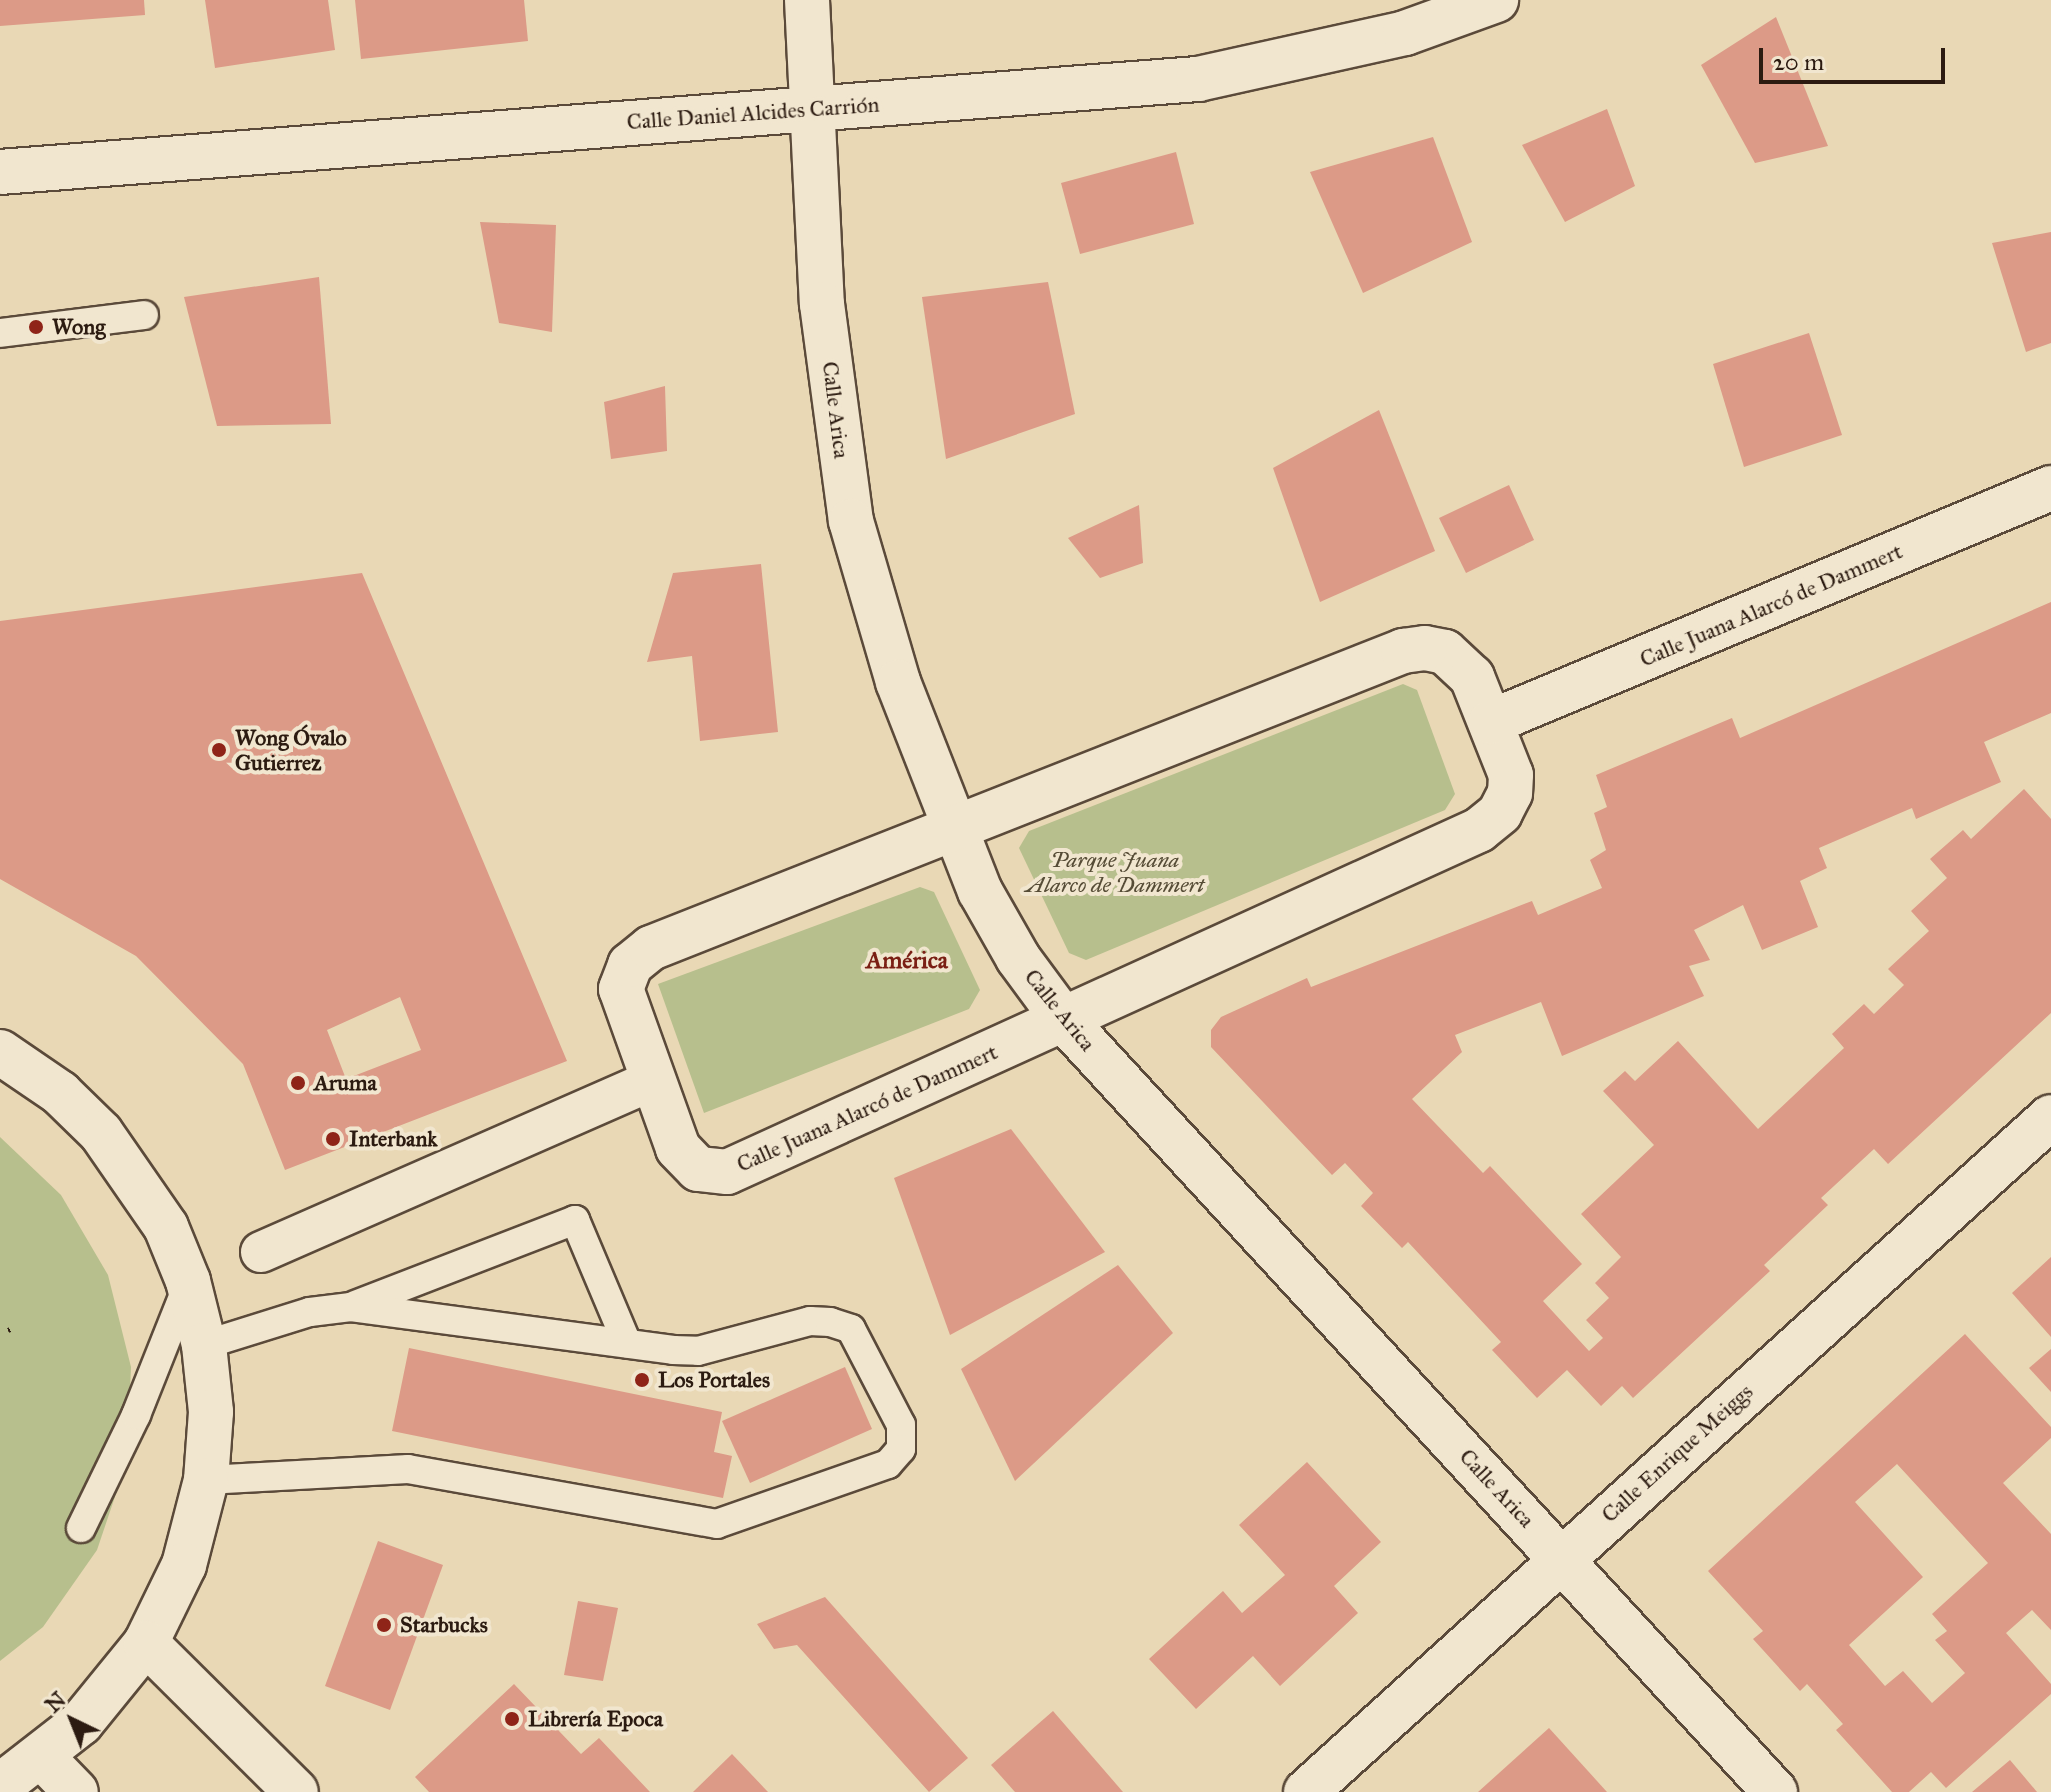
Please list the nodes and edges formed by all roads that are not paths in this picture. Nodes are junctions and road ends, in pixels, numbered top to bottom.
1 (807, 0) edge
2 (1496, 0) edge
3 (816, 107) junction
4 (0, 172) edge
5 (144, 315) dead end
6 (0, 333) edge
7 (2051, 488) edge
8 (1491, 722) junction
9 (954, 829) junction
10 (1063, 1019) junction
11 (4, 1056) edge
12 (653, 1080) junction
13 (2051, 1117) edge
14 (275, 1247) dead end
15 (188, 1281) junction
16 (351, 1307) junction
17 (627, 1343) junction
18 (204, 1345) junction
19 (206, 1480) junction
20 (81, 1528) dead end
21 (1560, 1558) junction
22 (146, 1643) junction
23 (43, 1758) junction
24 (0, 1786) edge
25 (76, 1792) edge
26 (296, 1792) edge
27 (1306, 1792) edge
28 (1775, 1792) edge

1 - 3 street, Calle Arica
2 - 3 street, Calle Daniel Alcides Carrión
3 - 4 street, Calle Daniel Alcides Carrión
3 - 9 street, Calle Arica
5 - 6 lane
7 - 8 street, Calle Juana Alarcó de Dammert
8 - 9 street, Calle Juana Alarcó de Dammert
8 - 10 street, Calle Juana Alarcó de Dammert
9 - 10 street, Calle Arica
9 - 12 street, Calle Juana Alarcó de Dammert
10 - 12 street, Calle Juana Alarcó de Dammert
10 - 21 street, Calle Arica
11 - 15 street
12 - 14 street
13 - 21 street, Calle Enrique Meiggs
15 - 18 street
15 - 20 lane
16 - 17 lane
16 - 17 lane
16 - 18 lane
17 - 19 lane
18 - 19 street
19 - 22 street
21 - 27 street, Calle Enrique Meiggs
21 - 28 street, Calle Arica
22 - 23 street
22 - 26 street
23 - 24 street
23 - 25 street

